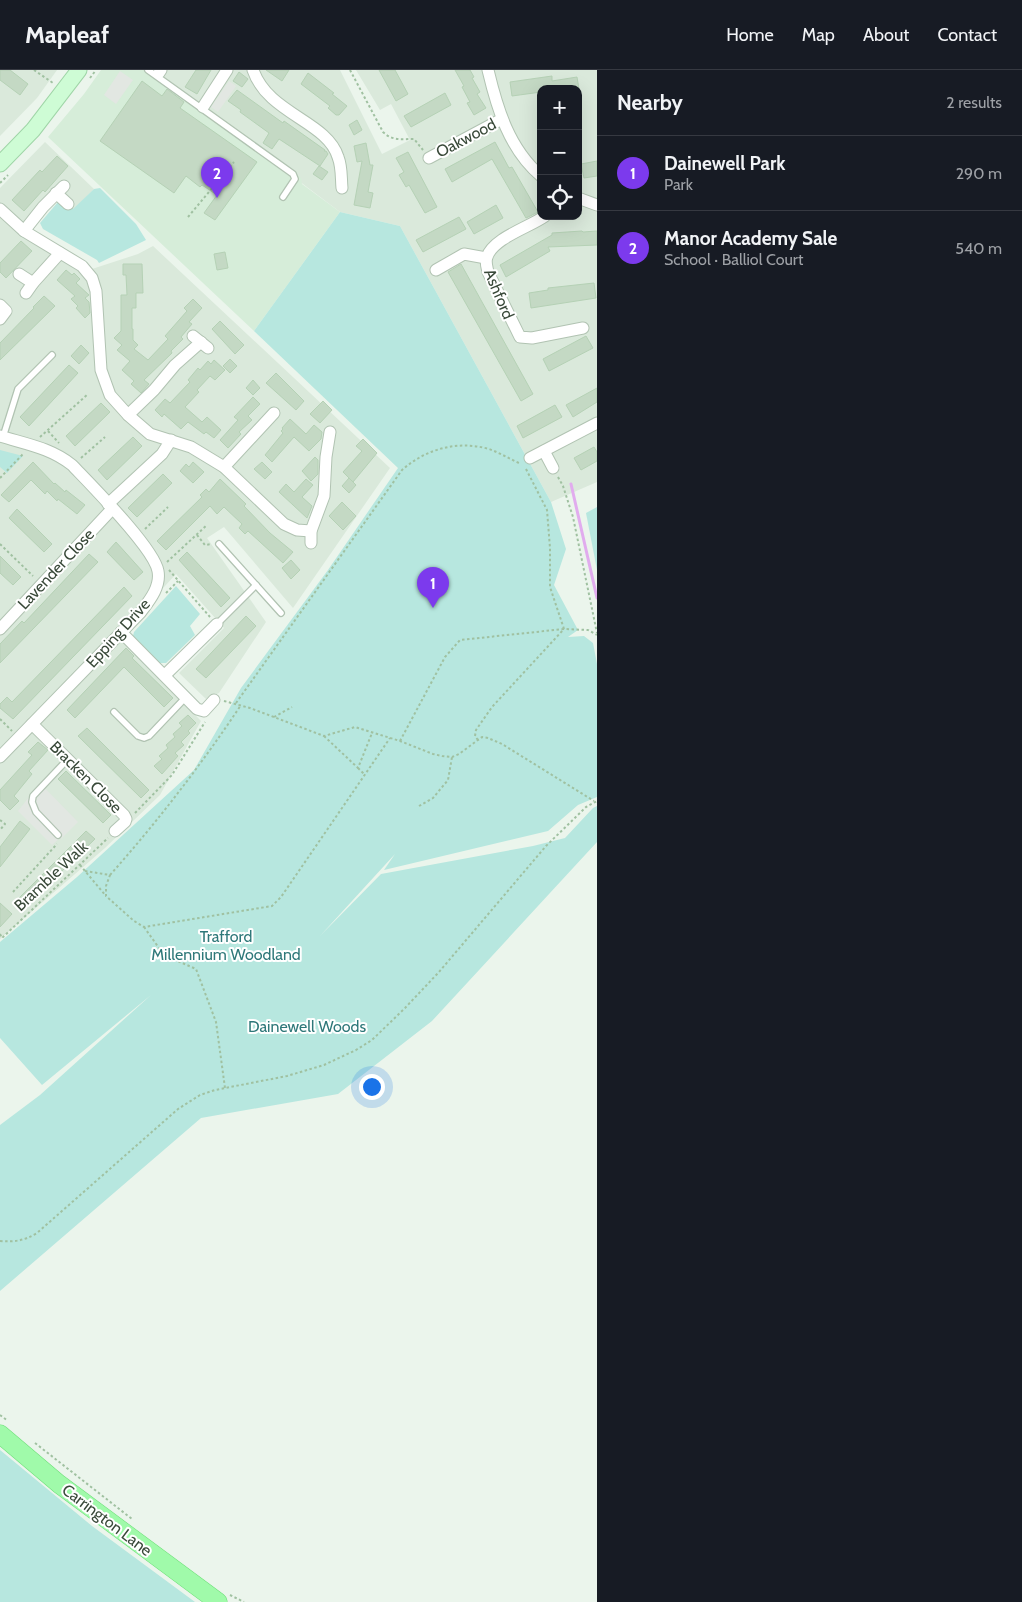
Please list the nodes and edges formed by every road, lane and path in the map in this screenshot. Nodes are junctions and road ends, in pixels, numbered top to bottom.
1 (34, 70) edge
2 (79, 70) edge
3 (227, 70) edge
4 (253, 70) edge
5 (350, 70) edge
6 (488, 70) edge
7 (156, 71) edge
8 (53, 83) dead end
9 (202, 107) dead end
10 (502, 119) junction
11 (429, 158) joint
12 (234, 162) dead end
13 (0, 164) edge
14 (540, 175) edge
15 (342, 188) dead end
16 (283, 197) dead end
17 (582, 199) edge
18 (68, 204) dead end
19 (597, 205) edge
20 (0, 209) edge
21 (188, 218) dead end
22 (538, 220) edge
23 (24, 231) junction
24 (60, 253) junction
25 (486, 258) junction
26 (436, 270) dead end
27 (19, 274) dead end
28 (0, 305) edge
29 (0, 319) edge
30 (583, 328) dead end
31 (201, 342) dead end
32 (52, 355) dead end
33 (88, 394) dead end
34 (274, 413) dead end
35 (128, 415) junction
36 (597, 423) edge
37 (330, 432) dead end
38 (105, 436) dead end
39 (1, 437) edge
40 (171, 440) junction
41 (31, 445) junction
42 (544, 451) junction
43 (530, 458) dead end
44 (72, 465) junction
45 (224, 467) junction
46 (553, 468) dead end
47 (0, 478) edge
48 (563, 486) dead end
49 (110, 507) junction
50 (168, 507) dead end
51 (208, 525) dead end
52 (197, 535) junction
53 (136, 537) junction
54 (0, 544) edge
55 (219, 544) joint
56 (42, 585) junction
57 (256, 585) junction
58 (281, 613) dead end
59 (217, 624) junction
60 (0, 629) edge
61 (564, 629) junction
62 (121, 632) junction
63 (597, 634) edge
64 (165, 675) junction
65 (186, 697) junction
66 (214, 700) joint
67 (236, 703) junction
68 (241, 705) junction
69 (292, 707) dead end
70 (201, 711) junction
71 (114, 712) dead end
72 (274, 717) junction
73 (0, 719) edge
74 (32, 724) junction
75 (372, 733) junction
76 (324, 736) junction
77 (19, 738) junction
78 (390, 738) junction
79 (478, 740) junction
80 (400, 741) junction
81 (1, 755) edge
82 (452, 757) junction
83 (68, 759) junction
84 (358, 768) junction
85 (366, 775) junction
86 (596, 802) edge
87 (419, 806) dead end
88 (126, 819) junction
89 (0, 820) edge
90 (0, 830) edge
91 (115, 831) joint
92 (58, 834) joint
93 (80, 865) junction
94 (85, 871) junction
95 (110, 875) junction
96 (13, 892) dead end
97 (106, 896) junction
98 (144, 927) junction
99 (0, 934) edge
100 (226, 1088) junction
101 (0, 1241) edge
102 (0, 1415) edge
103 (7, 1430) edge
104 (28, 1438) dead end
105 (138, 1524) dead end
106 (222, 1597) edge
107 (244, 1602) edge

1 - 8 path
2 - 13 street
3 - 9 street
4 - 15 street
5 - 11 path
6 - 10 street
7 - 16 lane
10 - 11 street, Oakwood
10 - 14 street
12 - 21 path
17 - 19 street
18 - 23 street
20 - 23 street
22 - 25 street, Ashford
23 - 24 street
24 - 27 street
24 - 35 street
25 - 26 street
25 - 30 street, Ashford
28 - 29 street
31 - 35 street
32 - 39 lane
33 - 41 path
34 - 45 street
35 - 40 street
36 - 42 street
37 - 45 street
38 - 44 path
39 - 41 street, Epping Drive
40 - 45 street
40 - 49 street, Lavender Close
41 - 44 street, Epping Drive
41 - 47 path
42 - 43 street
42 - 46 street
44 - 49 street, Epping Drive
48 - 63 path
49 - 53 street, Epping Drive
49 - 56 street, Lavender Close
50 - 53 path
51 - 52 path
52 - 55 path
52 - 59 path
53 - 62 street, Epping Drive
54 - 56 path
55 - 57 lane
56 - 60 street, Lavender Close
57 - 58 lane
57 - 59 lane
59 - 64 street
61 - 63 path
61 - 67 path
61 - 79 path
61 - 80 path
62 - 64 street
62 - 74 street, Epping Drive
64 - 65 street
65 - 70 street
65 - 71 lane
66 - 67 path
66 - 70 street
67 - 68 path
68 - 72 path
68 - 95 path
69 - 72 path
70 - 88 path
72 - 76 path
73 - 77 path
74 - 77 street, Epping Drive
74 - 83 street, Bracken Close
75 - 76 path
75 - 78 path
75 - 84 path
76 - 84 path
77 - 81 street, Epping Drive
78 - 80 path
78 - 85 path
79 - 82 path
79 - 86 path
80 - 82 path
82 - 87 path
83 - 88 street, Bracken Close
83 - 92 lane
84 - 85 path
85 - 98 path
86 - 100 path
88 - 91 street, Bracken Close
89 - 90 path
91 - 93 path, Bramble Walk
92 - 96 path
93 - 94 path
93 - 99 path, Bramble Walk
94 - 95 path
94 - 97 path
95 - 97 path
97 - 98 path
98 - 100 path
100 - 101 path
102 - 103 path
103 - 106 main road, Carrington Lane
104 - 105 path
106 - 107 path

